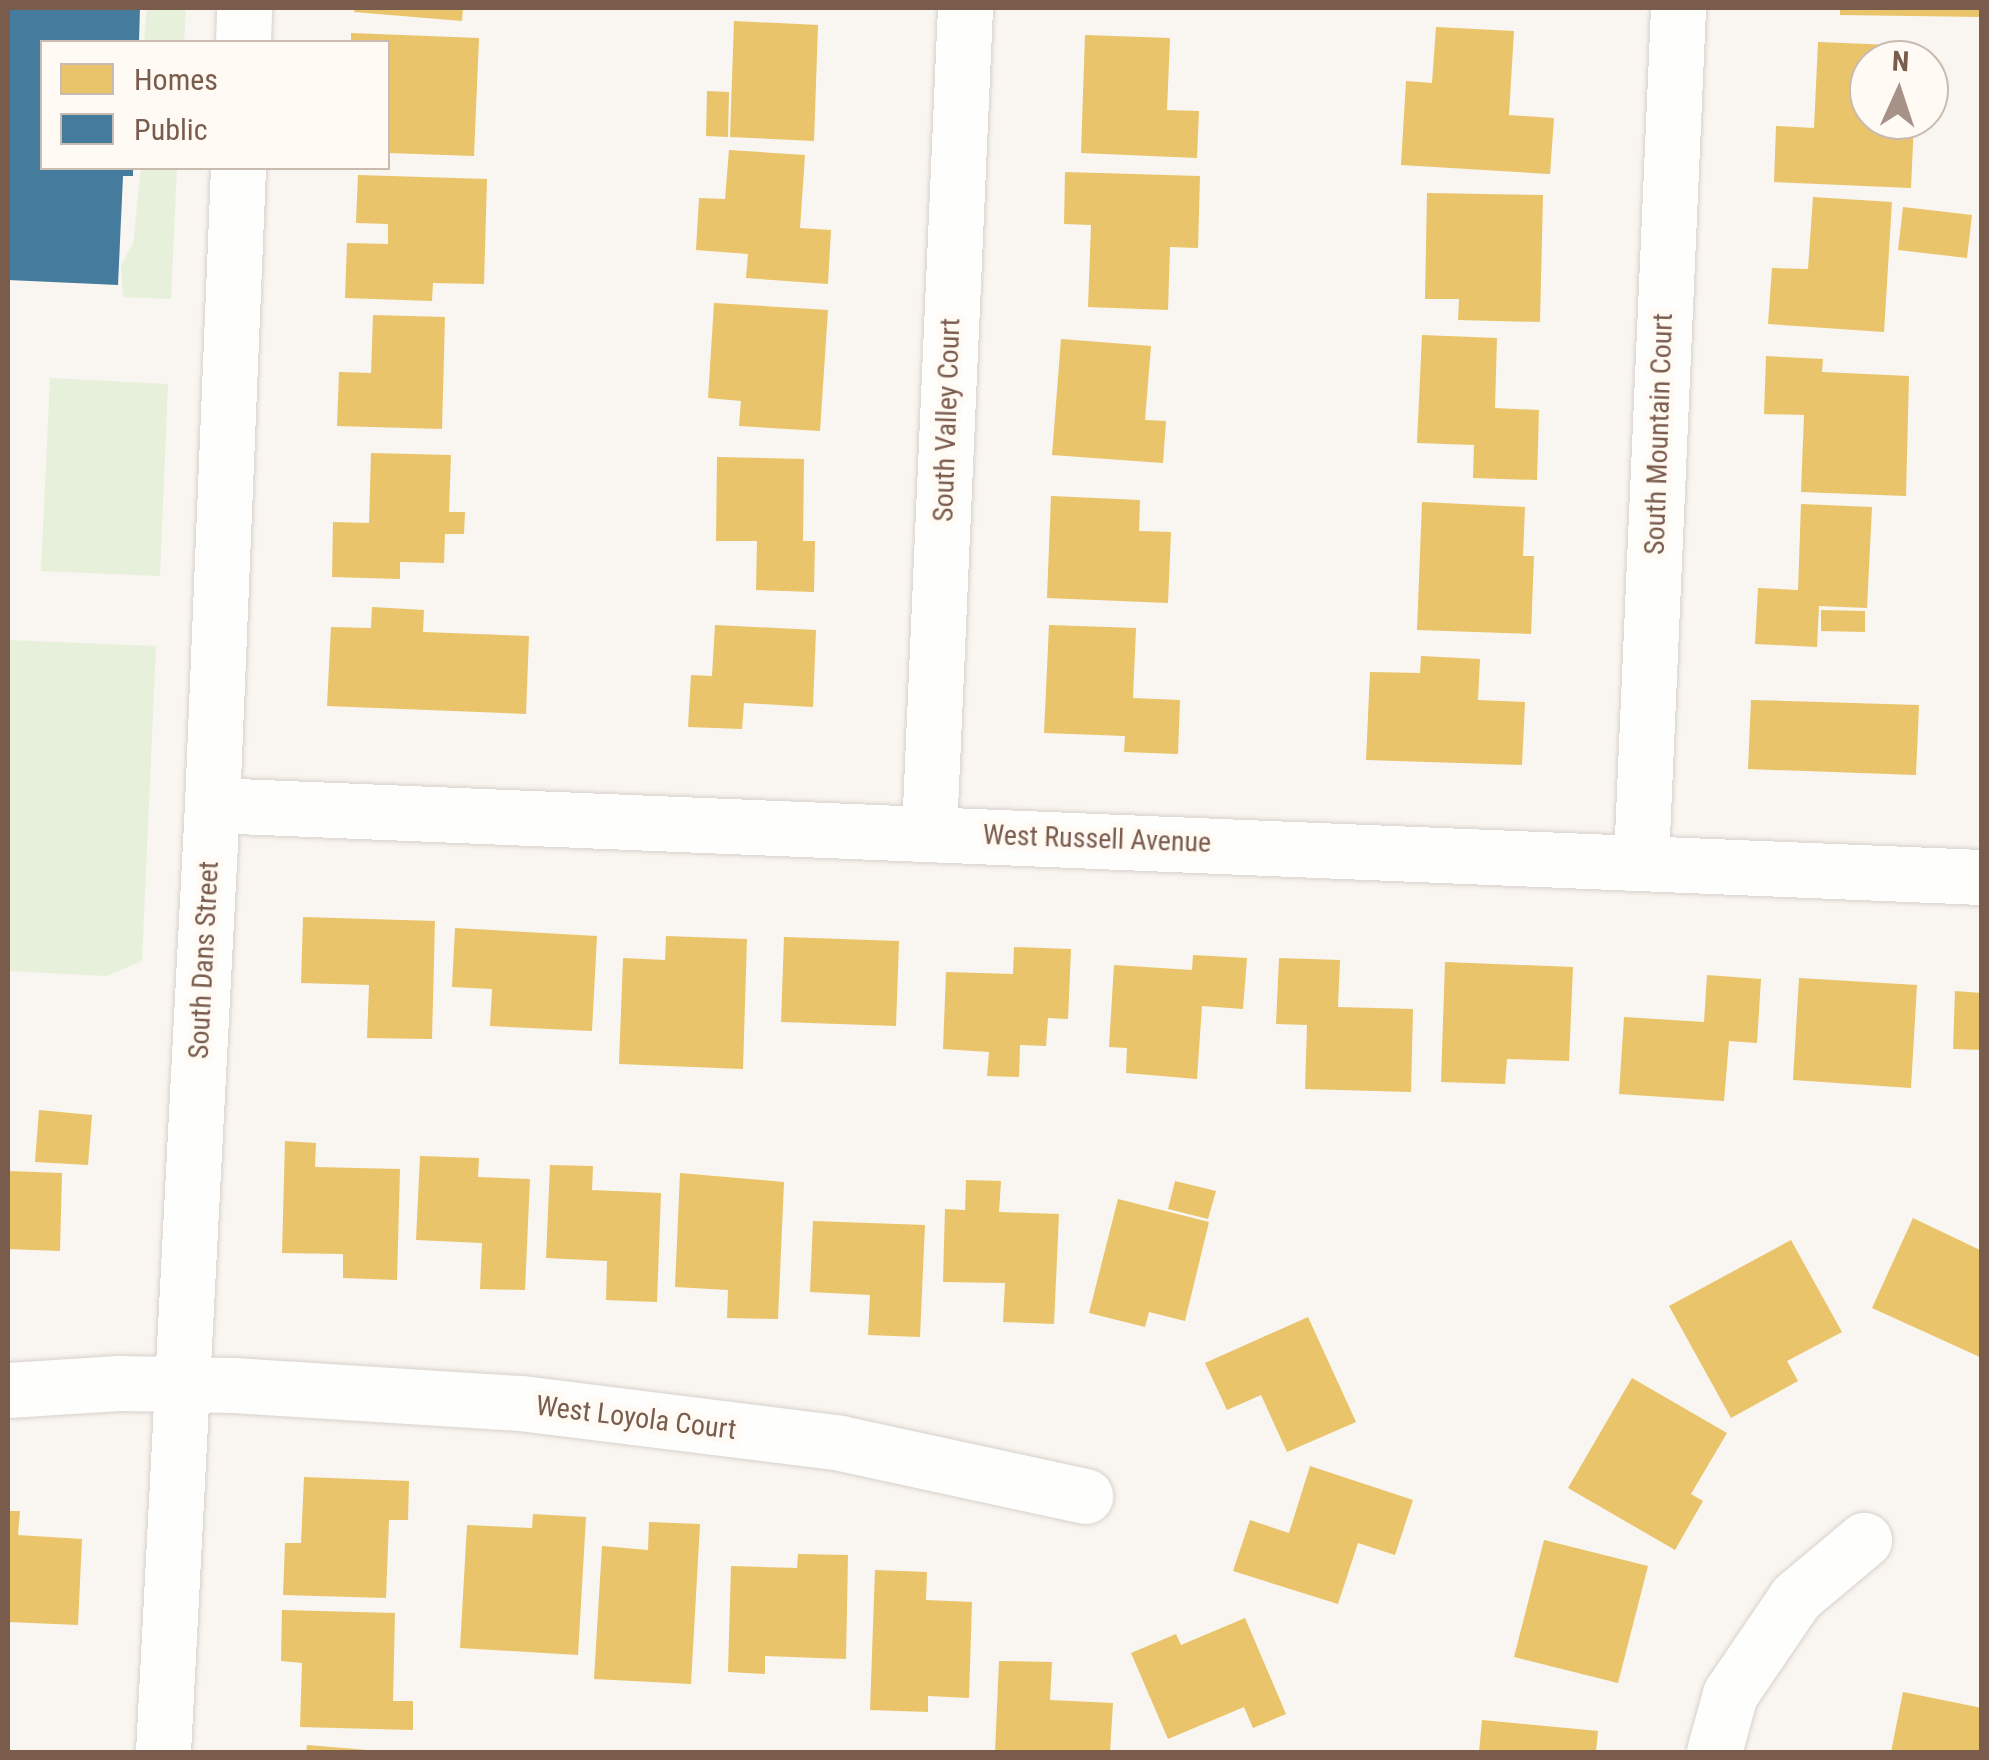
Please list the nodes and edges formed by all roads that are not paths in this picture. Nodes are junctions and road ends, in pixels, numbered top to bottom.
1 (244, 8) edge
2 (965, 8) edge
3 (1678, 8) edge
4 (243, 40) edge
5 (238, 170) edge
6 (212, 805) junction
7 (929, 832) junction
8 (1641, 860) junction
9 (1982, 877) edge
10 (182, 1385) junction
11 (8, 1390) edge
12 (1085, 1496) dead end
13 (1864, 1540) dead end
14 (163, 1752) edge
15 (1714, 1752) edge

1 - 4 street
2 - 7 street, South Valley Court
3 - 8 street, South Mountain Court
5 - 6 street, South Dans Street
6 - 7 street, West Russell Avenue
6 - 10 street, South Dans Street
7 - 8 street, West Russell Avenue
8 - 9 street, West Russell Avenue
10 - 11 street, West Loyola Court
10 - 12 street, West Loyola Court
10 - 14 street, South Dans Street
13 - 15 street

